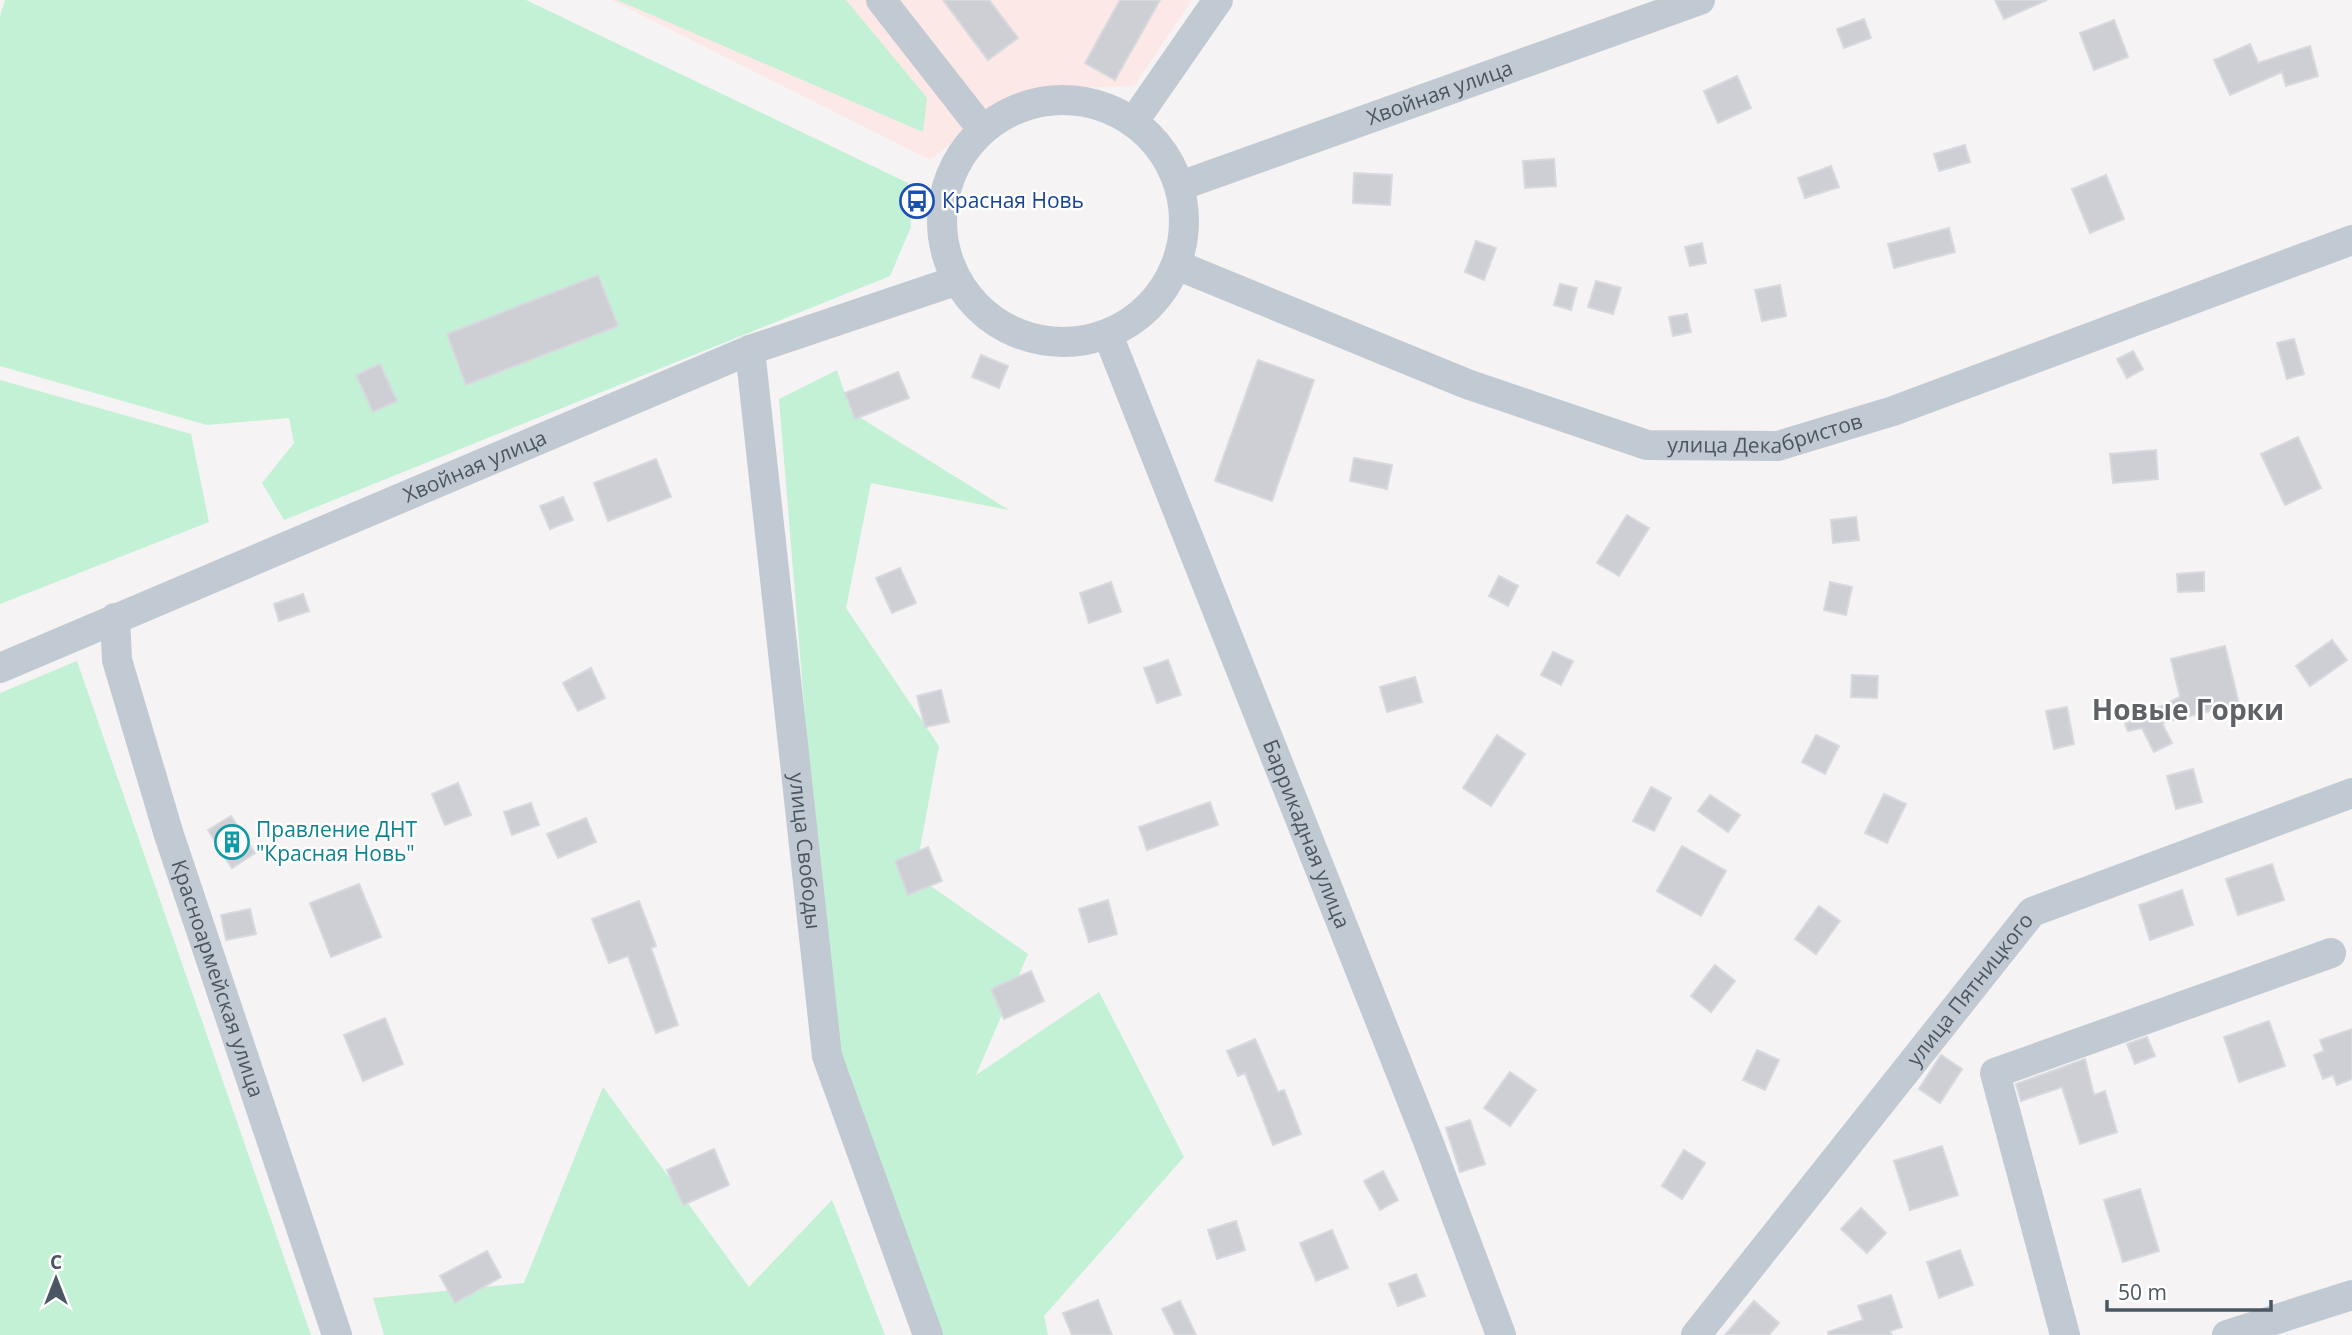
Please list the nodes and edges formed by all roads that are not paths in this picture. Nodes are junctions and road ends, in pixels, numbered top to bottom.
1 (881, 0) edge
2 (1218, 0) edge
3 (1700, 0) edge
4 (1134, 121) junction
5 (982, 129) junction
6 (1180, 186) junction
7 (2352, 240) edge
8 (1177, 265) junction
9 (955, 281) junction
10 (1108, 335) junction
11 (750, 350) junction
12 (115, 618) junction
13 (0, 668) edge
14 (2352, 793) edge
15 (2330, 953) dead end
16 (2352, 1295) edge
17 (337, 1335) edge
18 (928, 1335) edge
19 (1501, 1335) edge
20 (1696, 1335) edge
21 (2065, 1335) edge
22 (2227, 1335) edge

1 - 5 street
2 - 4 street
3 - 6 street, Хвойная улица
4 - 5 street
4 - 6 street
5 - 9 street
6 - 8 street
7 - 8 street, улица Декабристов
8 - 10 street
9 - 10 street
9 - 11 street, Хвойная улица
10 - 19 street, Баррикадная улица
11 - 12 street, Хвойная улица
11 - 18 street, улица Свободы
12 - 13 street, Хвойная улица
12 - 17 street, Красноармейская улица
14 - 20 street, улица Пятницкого
15 - 21 street
16 - 22 street

